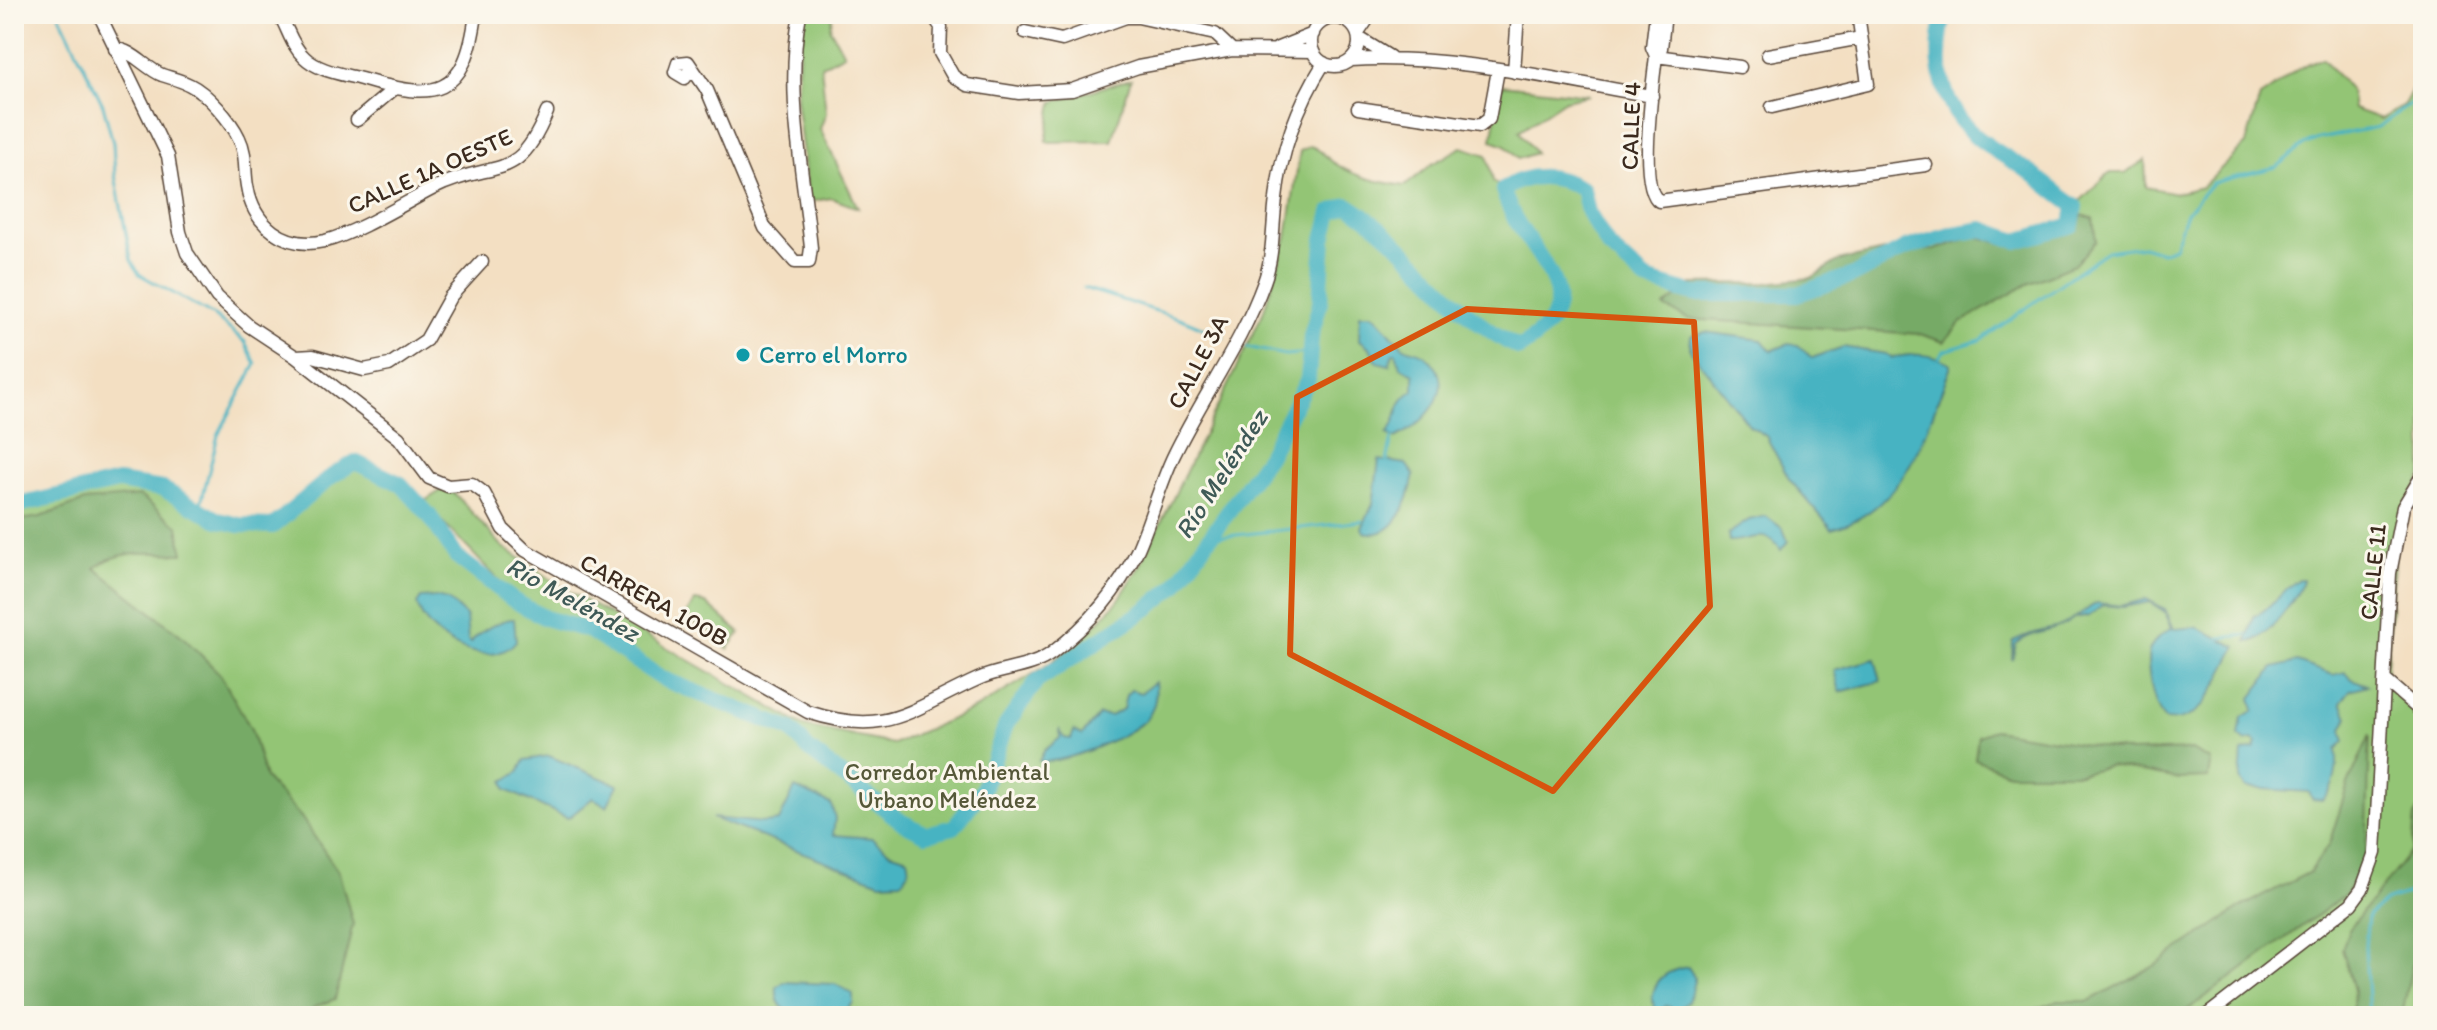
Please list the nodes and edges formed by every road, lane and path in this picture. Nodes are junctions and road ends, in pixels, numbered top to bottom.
1 (99, 14) edge
2 (279, 14) edge
3 (476, 14) edge
4 (800, 14) edge
5 (932, 14) edge
6 (1362, 14) edge
7 (1371, 14) edge
8 (1499, 14) edge
9 (1656, 14) edge
10 (1665, 14) edge
11 (1858, 14) edge
12 (1518, 16) edge
13 (1340, 18) edge
14 (1315, 24) edge
15 (1025, 32) dead end
16 (1358, 36) junction
17 (1861, 38) junction
18 (1278, 48) junction
19 (115, 49) junction
20 (1232, 50) junction
21 (1313, 51) junction
22 (1768, 55) dead end
23 (1656, 56) junction
24 (1390, 57) junction
25 (1351, 60) junction
26 (1324, 63) junction
27 (1740, 67) dead end
28 (691, 68) dead end
29 (1498, 70) junction
30 (1514, 72) junction
31 (395, 88) junction
32 (1652, 96) junction
33 (1772, 107) dead end
34 (1358, 108) dead end
35 (547, 112) dead end
36 (357, 120) dead end
37 (1926, 165) dead end
38 (482, 262) dead end
39 (296, 357) junction
40 (2423, 474) edge
41 (1052, 653) joint
42 (2386, 681) junction
43 (2423, 713) edge
44 (2206, 1016) edge

1 - 19 street, CARRERA 100B
2 - 31 street
3 - 31 street
4 - 28 street
5 - 20 street
6 - 13 street
7 - 16 street
8 - 12 street
9 - 23 street, CALLE 4
10 - 23 street, CALLE 4
11 - 17 street
12 - 30 street
13 - 14 street
13 - 16 street
14 - 18 street
14 - 21 street
15 - 20 street
16 - 24 street
16 - 25 street
17 - 22 street
17 - 33 street
18 - 20 street
18 - 21 street
19 - 35 street, CALLE 1A OESTE
19 - 39 street, CARRERA 100B
21 - 26 street
23 - 27 street
23 - 32 street, CALLE 4
24 - 25 street
24 - 29 street
25 - 26 street
26 - 41 street, CALLE 3A
29 - 30 street
29 - 34 street
30 - 32 street
31 - 36 street
32 - 37 street, CALLE 4
38 - 39 street
39 - 41 street, CARRERA 100B
40 - 42 street, CALLE 11
42 - 43 street
42 - 44 street, CALLE 11

